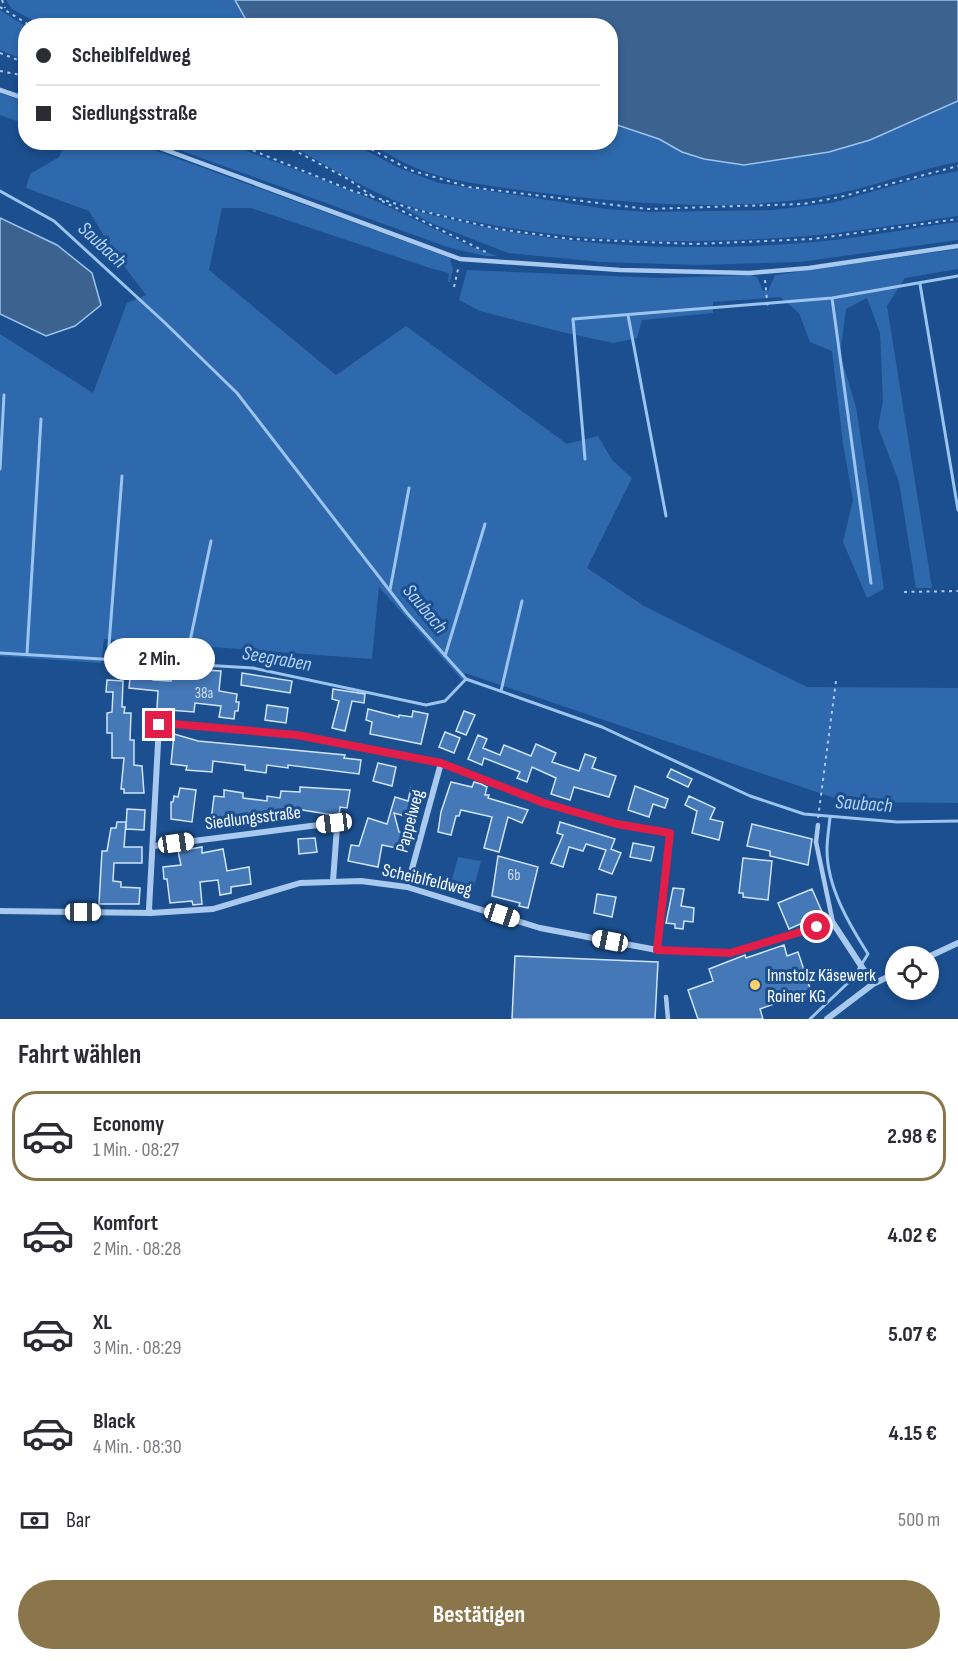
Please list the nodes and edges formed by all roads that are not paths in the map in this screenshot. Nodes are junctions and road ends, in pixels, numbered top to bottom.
1 (0, 90) edge
2 (18, 96) edge
3 (166, 150) edge
4 (958, 246) edge
5 (441, 763) junction
6 (818, 825) road end
7 (154, 846) junction
8 (333, 881) junction
9 (407, 887) junction
10 (0, 911) edge
11 (151, 913) junction
12 (833, 923) junction
13 (958, 943) edge
14 (657, 950) junction
15 (939, 952) edge
16 (885, 978) edge
17 (873, 984) junction
18 (666, 997) dead end
19 (668, 1019) edge
20 (827, 1019) edge

1 - 2 lane
3 - 4 lane
5 - 7 street
5 - 9 street, Pappelweg
5 - 14 street
6 - 12 lane
7 - 8 street, Siedlungsstraße
7 - 11 street
8 - 9 street, Scheiblfeldweg
8 - 11 street, Scheiblfeldweg
9 - 14 street, Scheiblfeldweg
10 - 11 street, Scheiblfeldweg
12 - 14 street, Scheiblfeldweg
12 - 17 street
13 - 15 street
16 - 17 street
17 - 20 street
18 - 19 lane

